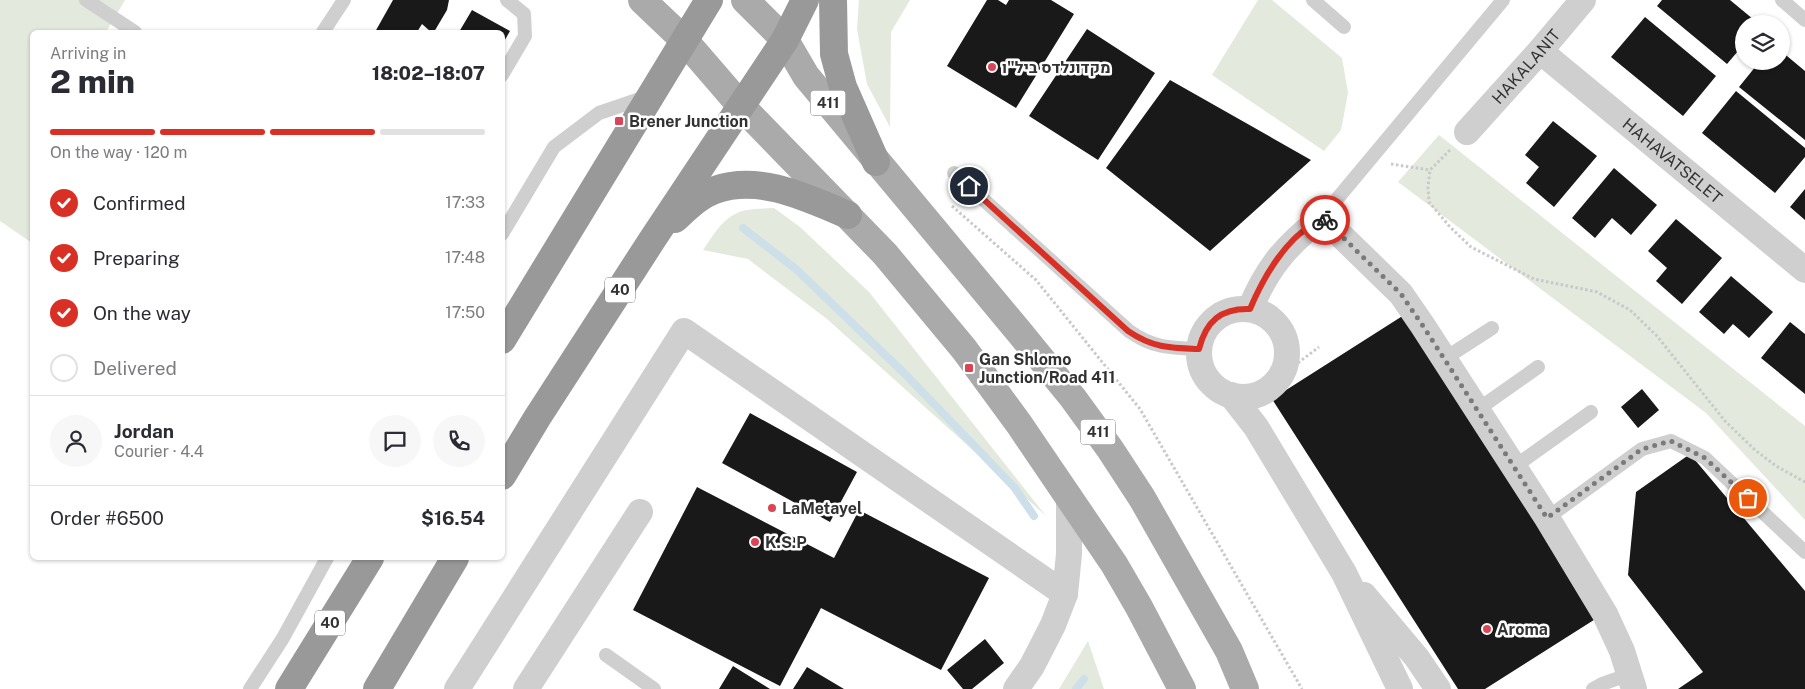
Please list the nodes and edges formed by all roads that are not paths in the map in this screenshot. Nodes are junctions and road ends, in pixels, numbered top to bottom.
1 (86, 0) edge
2 (344, 0) edge
3 (507, 0) edge
4 (642, 0) edge
5 (709, 0) edge
6 (745, 0) edge
7 (805, 0) edge
8 (833, 0) edge
9 (1313, 0) edge
10 (1503, 0) edge
11 (1583, 0) edge
12 (1782, 0) edge
13 (1805, 20) edge
14 (1344, 27) dead end
15 (132, 30) edge
16 (325, 30) edge
17 (684, 40) junction
18 (785, 40) junction
19 (1540, 51) junction
20 (505, 70) edge
21 (649, 96) junction
22 (741, 106) junction
23 (1467, 132) road end
24 (876, 162) junction
25 (954, 173) dead end
26 (848, 214) junction
27 (1322, 217) junction
28 (505, 229) edge
29 (652, 240) junction
30 (1805, 270) edge
31 (1250, 309) junction
32 (1492, 328) dead end
33 (505, 335) edge
34 (1199, 349) junction
35 (1444, 359) junction
36 (1538, 367) dead end
37 (1277, 380) junction
38 (1230, 395) junction
39 (1478, 410) junction
40 (1591, 412) dead end
41 (1514, 467) junction
42 (505, 471) edge
43 (1283, 473) junction
44 (1069, 496) junction
45 (640, 512) dead end
46 (1547, 518) junction
47 (1805, 552) edge
48 (326, 560) edge
49 (369, 560) edge
50 (454, 560) edge
51 (1344, 573) junction
52 (1065, 594) junction
53 (1228, 651) junction
54 (606, 654) dead end
55 (1632, 682) edge
56 (250, 689) edge
57 (289, 689) edge
58 (377, 689) edge
59 (457, 689) edge
60 (526, 689) edge
61 (654, 689) edge
62 (1016, 689) edge
63 (1182, 689) edge
64 (1245, 689) edge
65 (1260, 689) edge
66 (1400, 689) edge
67 (1438, 689) edge
68 (1593, 689) edge

1 - 15 lane
2 - 16 lane
3 - 20 lane
4 - 17 main road
5 - 17 highway
6 - 18 main road, 411
7 - 18 highway, 40
8 - 24 highway
9 - 14 lane
10 - 27 lane
11 - 19 street, HAKALANIT
12 - 13 lane
17 - 21 highway
17 - 22 main road
18 - 22 highway, 40
18 - 24 main road, 411
19 - 23 street, HAKALANIT
19 - 30 street, HAHAVATSELET
21 - 28 lane
21 - 33 highway
22 - 26 main road
22 - 29 highway, 40
24 - 53 main road, 411
25 - 34 lane
26 - 29 highway
26 - 44 main road
27 - 31 street
27 - 35 street
29 - 42 highway, 40
31 - 34 street
31 - 37 street
32 - 35 lane
34 - 38 street
35 - 39 street
36 - 39 lane
37 - 38 street
37 - 43 street
38 - 43 street
39 - 41 street
40 - 41 lane
41 - 46 street
43 - 51 street
44 - 52 street
44 - 63 main road
45 - 60 street
46 - 47 lane
46 - 55 street
48 - 56 lane
49 - 57 highway, 40
50 - 58 highway
51 - 66 street
51 - 67 street
52 - 59 street
52 - 62 street
53 - 64 main road, 411
53 - 65 street
54 - 61 lane
55 - 68 lane

